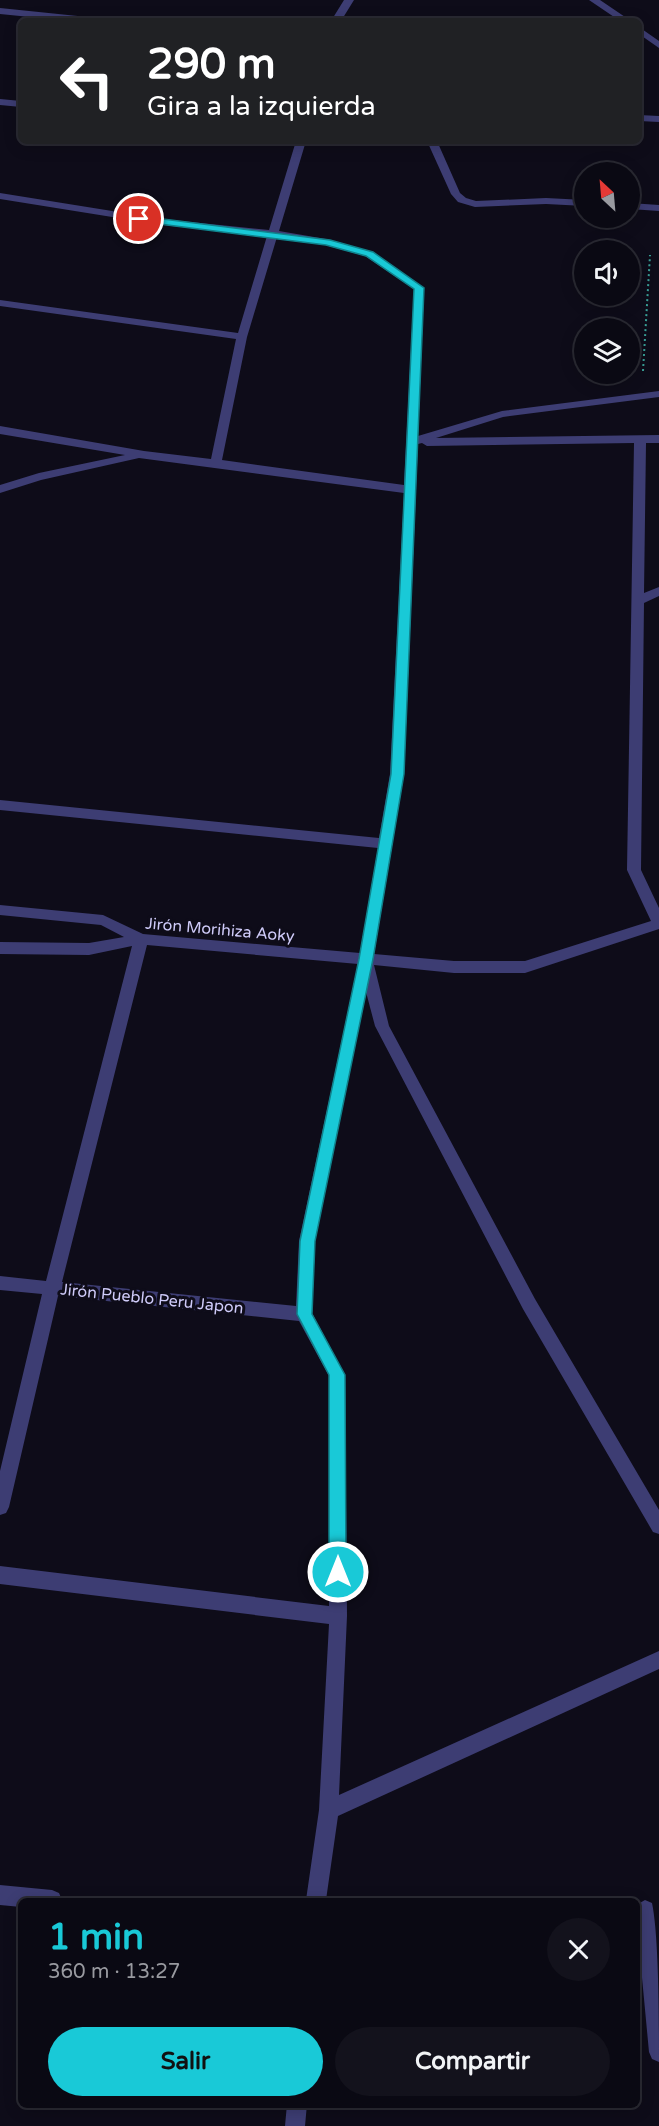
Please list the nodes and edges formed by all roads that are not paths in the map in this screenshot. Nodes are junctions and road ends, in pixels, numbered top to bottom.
1 (349, 0) edge
2 (594, 0) edge
3 (0, 11) edge
4 (68, 18) edge
5 (338, 18) edge
6 (621, 18) edge
7 (642, 32) edge
8 (655, 42) edge
9 (0, 102) edge
10 (18, 104) edge
11 (642, 118) edge
12 (659, 119) edge
13 (301, 144) edge
14 (433, 144) edge
15 (0, 196) edge
16 (574, 202) edge
17 (640, 207) edge
18 (659, 208) edge
19 (273, 234) junction
20 (0, 303) edge
21 (242, 337) junction
22 (659, 394) edge
23 (0, 430) edge
24 (659, 439) edge
25 (640, 441) junction
26 (412, 442) junction
27 (144, 455) junction
28 (216, 463) junction
29 (0, 489) edge
30 (410, 490) junction
31 (659, 591) edge
32 (636, 602) junction
33 (0, 805) edge
34 (386, 844) junction
35 (0, 910) edge
36 (659, 924) edge
37 (141, 939) junction
38 (0, 948) edge
39 (366, 959) junction
40 (0, 1283) edge
41 (52, 1287) junction
42 (304, 1314) junction
43 (0, 1507) edge
44 (659, 1526) edge
45 (0, 1575) edge
46 (338, 1616) junction
47 (659, 1660) edge
48 (329, 1810) junction
49 (0, 1895) edge
50 (31, 1898) edge
51 (316, 1898) edge
52 (647, 1910) edge
53 (659, 2052) edge
54 (297, 2108) edge
55 (295, 2126) edge

1 - 5 street
2 - 6 street
3 - 4 street
7 - 8 street
9 - 10 street
11 - 12 street
13 - 19 street
14 - 16 street
15 - 19 street
17 - 18 street
19 - 21 street
19 - 26 street
20 - 21 street
21 - 28 street
22 - 26 street
23 - 27 street
24 - 25 street
25 - 26 street
25 - 32 street
26 - 30 street
27 - 28 street
27 - 29 street
28 - 30 street
30 - 34 street
31 - 32 street
32 - 36 street
33 - 34 street
34 - 39 street
35 - 37 street
36 - 39 street, Jirón Morihiza Aoky
37 - 38 street, Jirón Morihiza Aoky
37 - 39 street, Jirón Morihiza Aoky
37 - 41 street
39 - 42 street
39 - 44 street
40 - 41 street, Jirón Pueblo Peru Japon
41 - 42 street, Jirón Pueblo Peru Japon
41 - 43 street
42 - 46 street
45 - 46 street
46 - 48 street
47 - 48 street
48 - 51 street
49 - 50 street
52 - 53 street
54 - 55 street

